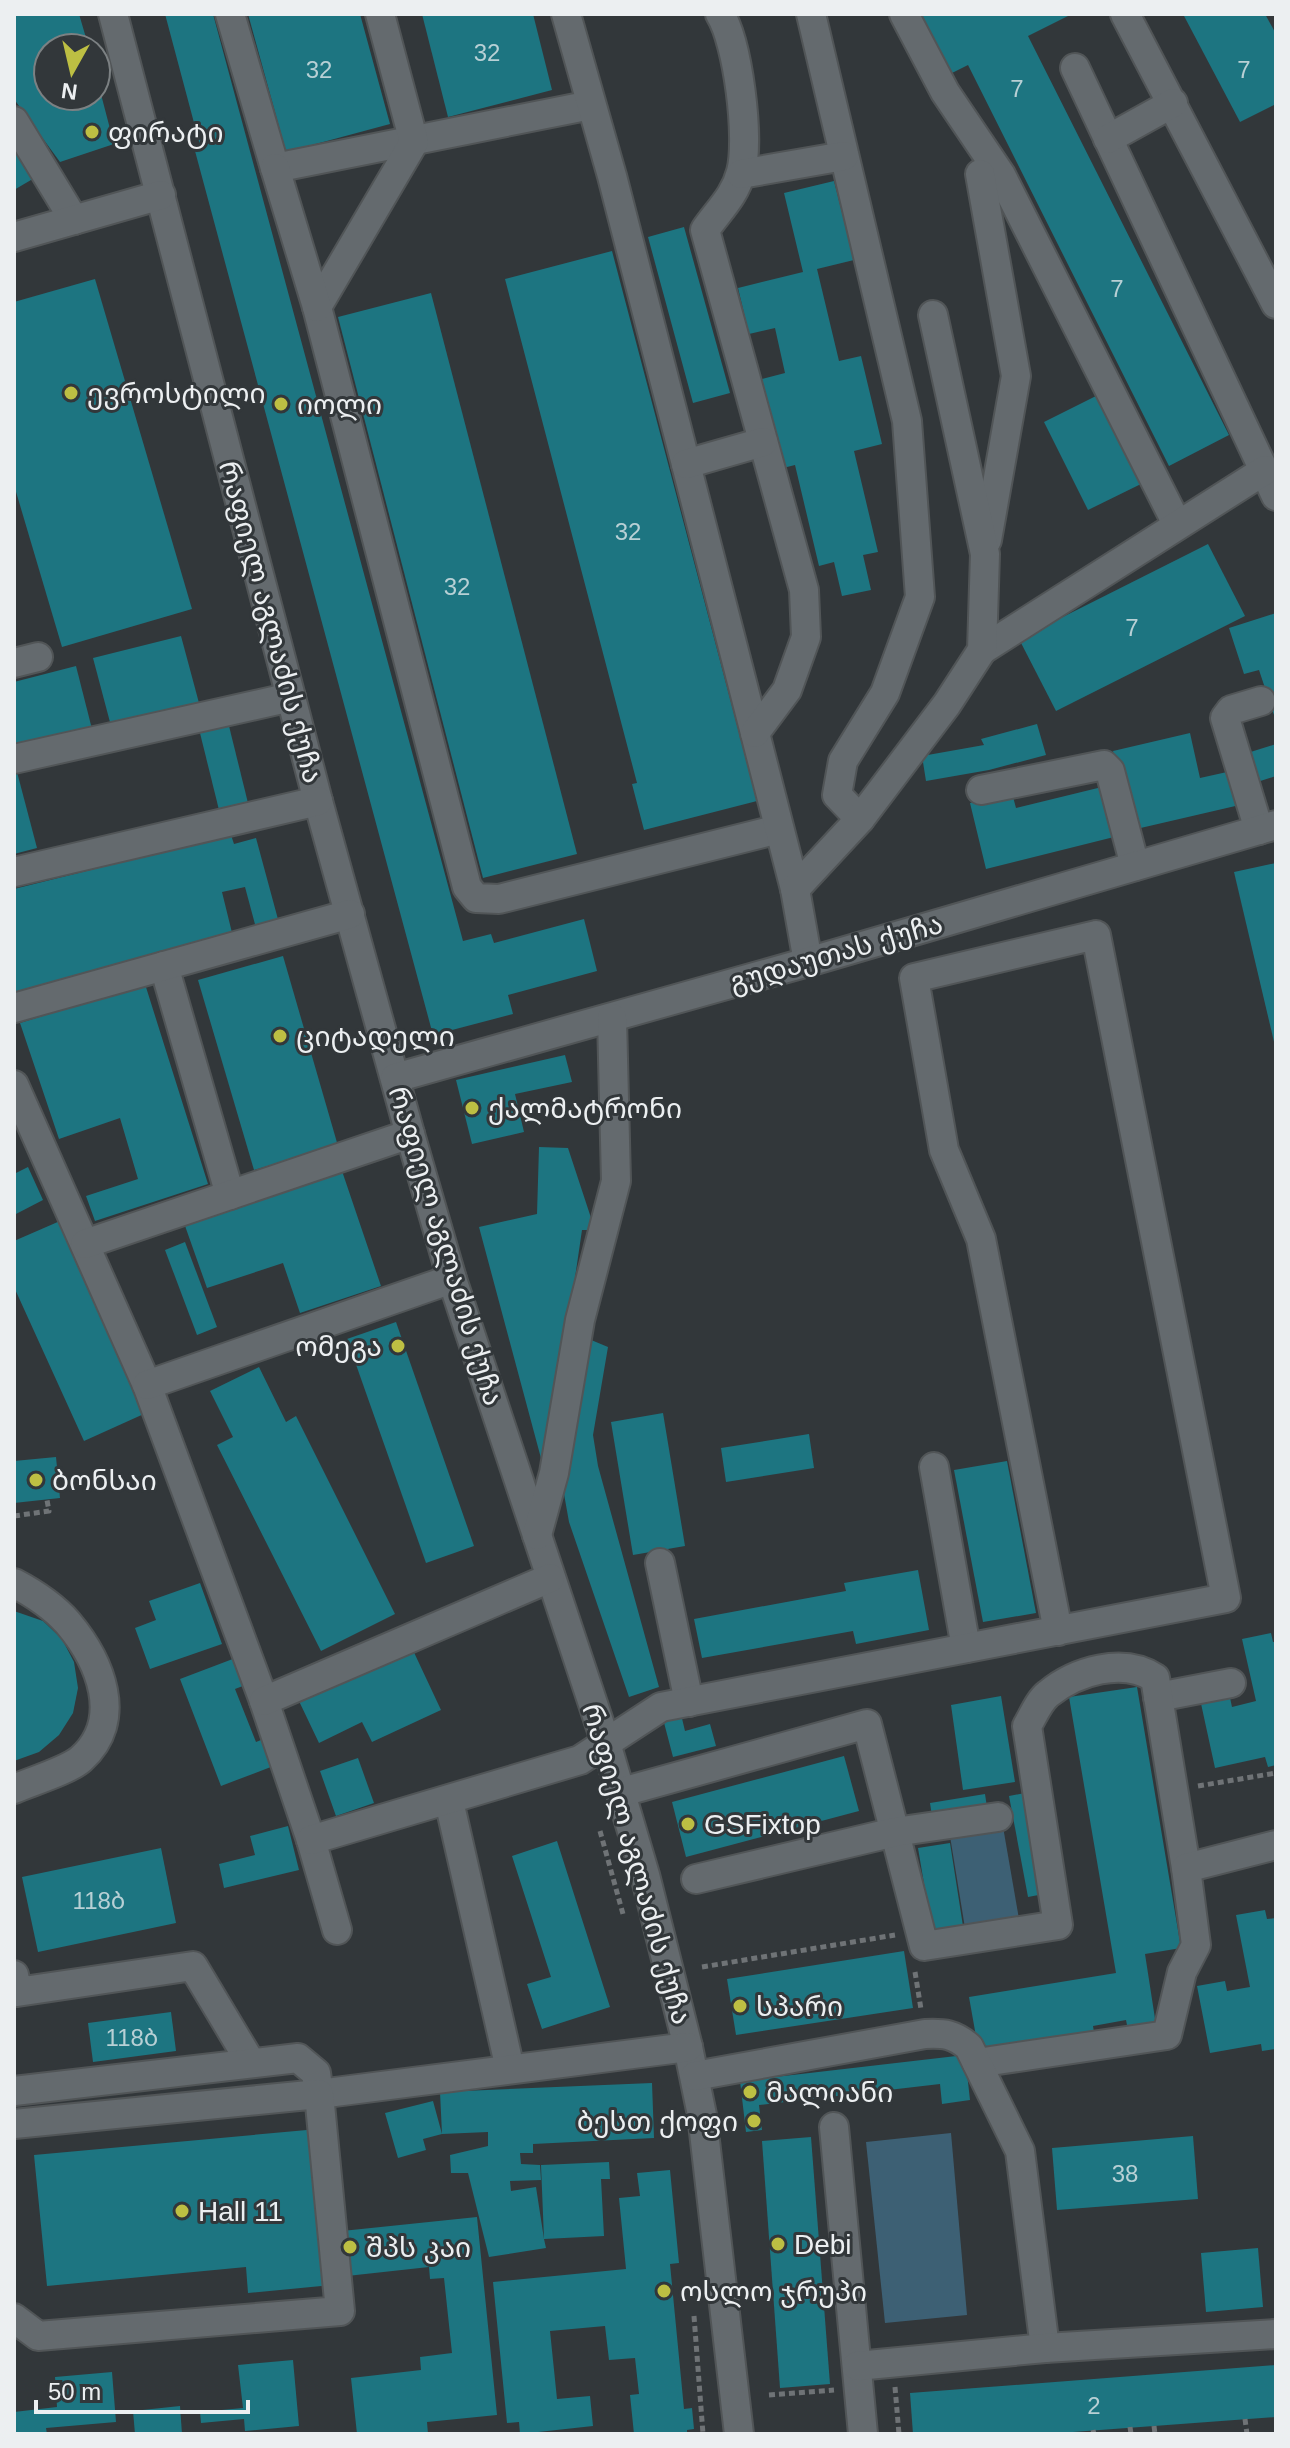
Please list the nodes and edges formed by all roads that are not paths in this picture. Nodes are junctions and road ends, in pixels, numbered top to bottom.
1 (113, 14) edge
2 (230, 14) edge
3 (380, 14) edge
4 (720, 14) edge
5 (811, 14) edge
6 (904, 14) edge
7 (1125, 14) edge
8 (574, 19) edge
9 (1075, 68) dead end
10 (1173, 103) junction
11 (591, 105) junction
12 (14, 121) edge
13 (1108, 139) junction
14 (414, 142) junction
15 (844, 156) junction
16 (275, 168) junction
17 (741, 174) junction
18 (980, 174) dead end
19 (161, 195) junction
20 (74, 220) junction
21 (14, 237) edge
22 (1276, 304) edge
23 (317, 307) junction
24 (933, 315) dead end
25 (763, 442) junction
26 (686, 464) junction
27 (1270, 483) edge
28 (1177, 524) junction
29 (985, 554) junction
30 (982, 650) junction
31 (291, 697) junction
32 (1261, 701) dead end
33 (755, 733) junction
34 (14, 759) edge
35 (981, 790) dead end
36 (318, 801) junction
37 (860, 819) junction
38 (1267, 827) edge
39 (779, 829) junction
40 (1135, 866) junction
41 (14, 872) edge
42 (795, 889) junction
43 (350, 914) junction
44 (808, 962) junction
45 (164, 966) junction
46 (14, 1008) edge
47 (612, 1018) junction
48 (395, 1078) junction
49 (14, 1085) edge
50 (410, 1134) junction
51 (230, 1195) junction
52 (85, 1244) junction
53 (452, 1279) junction
54 (147, 1385) junction
55 (934, 1467) dead end
56 (537, 1535) junction
57 (660, 1563) dead end
58 (550, 1578) junction
59 (14, 1583) edge
60 (1058, 1631) junction
61 (966, 1648) junction
62 (1231, 1683) dead end
63 (1158, 1697) junction
64 (264, 1701) junction
65 (689, 1702) junction
66 (606, 1743) junction
67 (14, 1789) edge
68 (622, 1792) junction
69 (449, 1801) junction
70 (998, 1817) dead end
71 (895, 1832) junction
72 (311, 1840) junction
73 (1276, 1845) edge
74 (1186, 1868) junction
75 (696, 1879) dead end
76 (337, 1930) dead end
77 (14, 1975) edge
78 (688, 2047) junction
79 (251, 2063) junction
80 (977, 2063) junction
81 (510, 2069) junction
82 (695, 2076) junction
83 (14, 2091) edge
84 (319, 2094) junction
85 (14, 2124) edge
86 (834, 2127) dead end
87 (14, 2318) edge
88 (1276, 2334) edge
89 (26, 2342) edge
90 (1045, 2348) junction
91 (858, 2377) junction
92 (739, 2434) edge
93 (863, 2434) edge

1 - 19 street, რაფიელ აგლაძის ქუჩა
2 - 16 street
3 - 14 street
4 - 17 street
5 - 15 street
6 - 28 street
7 - 10 street
8 - 11 street
9 - 13 street
10 - 13 street
10 - 22 street
11 - 14 street
11 - 26 street
12 - 20 street
13 - 27 street
14 - 16 street
14 - 23 street
15 - 17 street
15 - 37 street
16 - 23 street
17 - 25 street
18 - 29 street
19 - 20 street
19 - 31 street, რაფიელ აგლაძის ქუჩა
20 - 21 street
23 - 39 street
24 - 29 street
25 - 26 street
25 - 33 street
26 - 33 street
27 - 28 street
28 - 30 street
29 - 30 street
30 - 37 street
31 - 34 street
31 - 36 street, რაფიელ აგლაძის ქუჩა
32 - 38 street
33 - 39 street
35 - 40 street
36 - 41 street
36 - 43 street, რაფიელ აგლაძის ქუჩა
37 - 42 street
38 - 40 street, გუდაუთას ქუჩა
39 - 42 street
40 - 44 street, გუდაუთას ქუჩა
42 - 44 street
43 - 45 street
43 - 48 street, რაფიელ აგლაძის ქუჩა
44 - 47 street, გუდაუთას ქუჩა
45 - 46 street
45 - 51 street
47 - 48 street, გუდაუთას ქუჩა
47 - 56 street
48 - 50 street, რაფიელ აგლაძის ქუჩა
49 - 52 street
50 - 51 street
50 - 53 street, რაფიელ აგლაძის ქუჩა
51 - 52 street
52 - 54 street
53 - 54 street
53 - 56 street, რაფიელ აგლაძის ქუჩა
54 - 64 street
55 - 61 street
56 - 58 street, რაფიელ აგლაძის ქუჩა
57 - 65 street
58 - 64 street
58 - 66 street, რაფიელ აგლაძის ქუჩა
59 - 67 street
60 - 60 street
60 - 61 street
61 - 65 street
62 - 63 street
63 - 71 street
63 - 74 street
64 - 72 street
65 - 66 street
66 - 68 street, რაფიელ აგლაძის ქუჩა
66 - 69 street
68 - 71 street
68 - 78 street, რაფიელ აგლაძის ქუჩა
69 - 72 street
69 - 81 street
70 - 71 street
71 - 75 street
72 - 76 street
73 - 74 street
74 - 80 street
77 - 79 street
78 - 81 street
78 - 82 street, რაფიელ აგლაძის ქუჩა
79 - 83 street
79 - 84 street
80 - 82 street
80 - 90 street
81 - 84 street
82 - 92 street, რაფიელ აგლაძის ქუჩა
84 - 85 street
84 - 89 street
86 - 91 street
87 - 89 street
88 - 90 street
90 - 91 street
91 - 93 street

